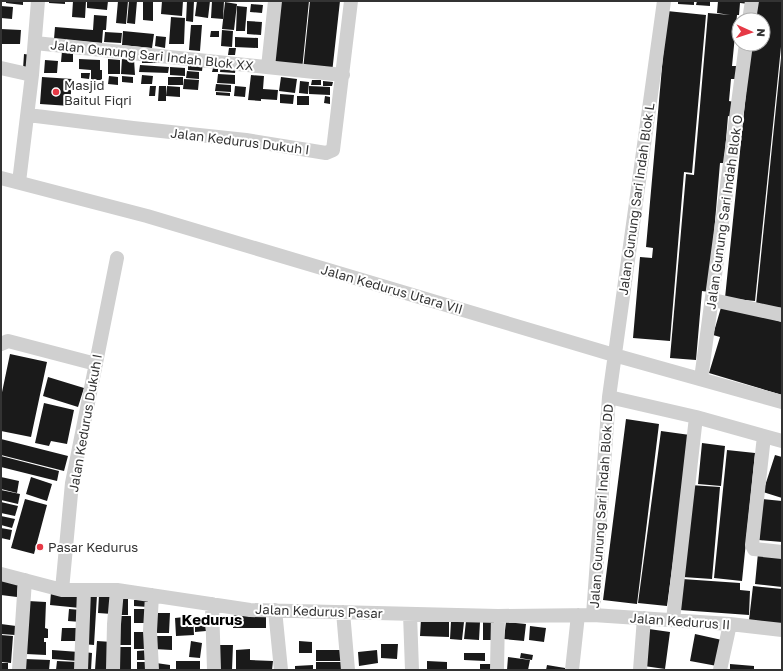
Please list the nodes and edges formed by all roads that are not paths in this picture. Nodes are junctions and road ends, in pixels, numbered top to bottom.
1 (38, 1) edge
2 (272, 1) edge
3 (351, 1) edge
4 (664, 1) edge
5 (752, 1) edge
6 (750, 12) edge
7 (35, 43) junction
8 (745, 52) edge
9 (268, 67) junction
10 (1, 68) edge
11 (32, 75) junction
12 (343, 75) junction
13 (28, 115) junction
14 (1, 178) edge
15 (19, 182) junction
16 (117, 258) dead end
17 (713, 300) junction
18 (782, 315) edge
19 (1, 344) edge
20 (614, 355) junction
21 (96, 364) junction
22 (701, 379) junction
23 (609, 397) junction
24 (782, 402) edge
25 (696, 417) junction
26 (764, 436) junction
27 (782, 441) edge
28 (782, 552) edge
29 (1, 574) edge
30 (25, 580) junction
31 (62, 590) junction
32 (84, 590) junction
33 (117, 590) junction
34 (152, 595) junction
35 (212, 604) junction
36 (275, 610) junction
37 (343, 612) junction
38 (410, 614) junction
39 (578, 615) junction
40 (592, 615) junction
41 (498, 616) junction
42 (644, 618) junction
43 (673, 620) junction
44 (730, 624) junction
45 (782, 630) edge
46 (19, 670) edge
47 (81, 670) edge
48 (113, 670) edge
49 (152, 670) edge
50 (214, 670) edge
51 (281, 670) edge
52 (348, 670) edge
53 (412, 670) edge
54 (497, 670) edge
55 (572, 670) edge
56 (640, 670) edge
57 (720, 670) edge

1 - 7 street
2 - 9 street
3 - 12 street
4 - 20 street, Jalan Gunung Sari Indah Blok L
5 - 6 street
7 - 9 street, Jalan Gunung Sari Indah Blok XX
7 - 11 street
8 - 17 street, Jalan Gunung Sari Indah Blok O
9 - 12 street, Jalan Gunung Sari Indah Blok XX
10 - 11 street
11 - 13 street
12 - 13 street, Jalan Kedurus Dukuh I
13 - 15 street
14 - 15 street, Jalan Kedurus Utara VII
15 - 20 street, Jalan Kedurus Utara VII
16 - 21 street, Jalan Kedurus Dukuh I
17 - 18 street
17 - 22 street, Jalan Gunung Sari Indah Blok O
19 - 21 street
20 - 22 street, Jalan Kedurus Utara VII
20 - 23 street, Jalan Gunung Sari Indah Blok L
21 - 31 street, Jalan Kedurus Dukuh I
22 - 24 street, Jalan Kedurus Utara VII
23 - 25 street
23 - 40 street, Jalan Gunung Sari Indah Blok DD
25 - 26 street
25 - 43 street
26 - 27 street
26 - 28 street
29 - 30 street, Jalan Kedurus Pasar
30 - 31 street, Jalan Kedurus Pasar
30 - 46 street
31 - 32 street, Jalan Kedurus Pasar
32 - 33 street, Jalan Kedurus Pasar
32 - 47 street
33 - 34 street, Jalan Kedurus Pasar
33 - 48 street
34 - 35 street, Jalan Kedurus Pasar
34 - 49 street
35 - 36 street, Jalan Kedurus Pasar
35 - 50 street
36 - 37 street, Jalan Kedurus Pasar
36 - 51 street
37 - 38 street, Jalan Kedurus Pasar
37 - 52 street
38 - 41 street, Jalan Kedurus Pasar
38 - 53 street
39 - 40 street, Jalan Kedurus II
39 - 41 street, Jalan Kedurus Pasar
39 - 55 street
40 - 42 street, Jalan Kedurus II
41 - 54 street
42 - 43 street, Jalan Kedurus II
42 - 56 street
43 - 44 street, Jalan Kedurus II
44 - 45 street, Jalan Kedurus II
44 - 57 street

